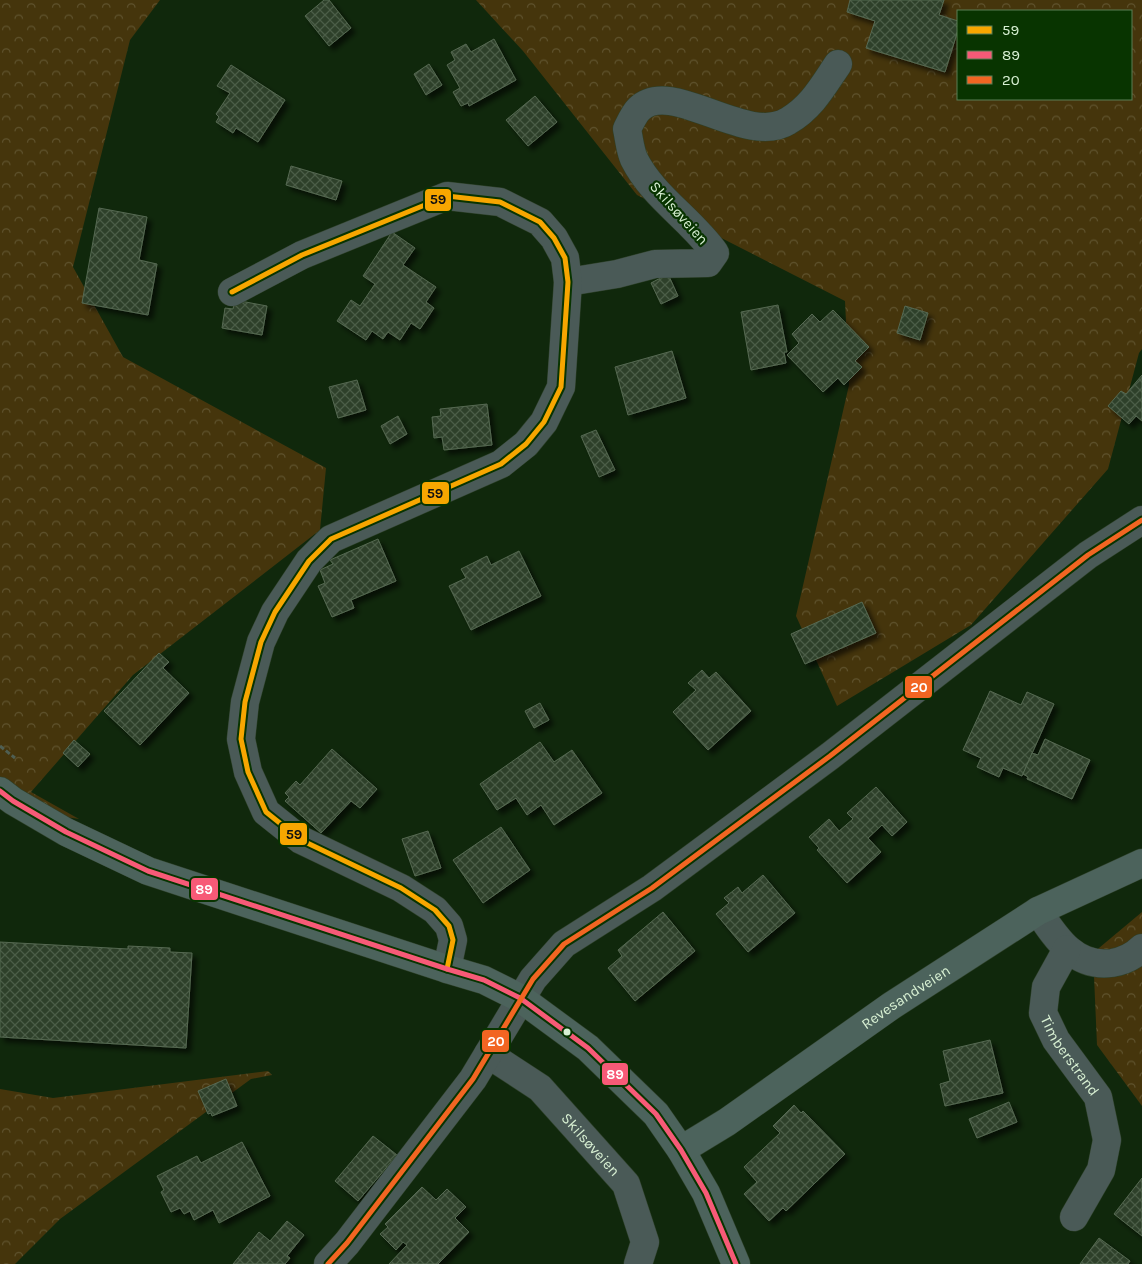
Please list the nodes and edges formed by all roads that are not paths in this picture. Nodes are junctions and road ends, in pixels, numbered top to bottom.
1 (838, 64) dead end
2 (568, 282) junction
3 (232, 292) dead end
4 (1142, 520) edge
5 (0, 791) edge
6 (1142, 863) edge
7 (1038, 911) junction
8 (1142, 948) edge
9 (1067, 949) junction
10 (447, 969) junction
11 (520, 998) junction
12 (488, 1054) junction
13 (681, 1150) junction
14 (1074, 1217) dead end
15 (328, 1264) edge
16 (638, 1264) edge
17 (736, 1264) edge

1 - 2 street, Skilsøveien
2 - 3 street
2 - 10 street
4 - 11 street
5 - 10 main road
6 - 7 main road, Revesandveien
7 - 9 street
7 - 13 main road, Revesandveien
8 - 9 street
9 - 14 street, Timberstrand
10 - 11 main road
11 - 12 street
11 - 13 main road
12 - 15 street
12 - 16 street, Skilsøveien
13 - 17 main road

